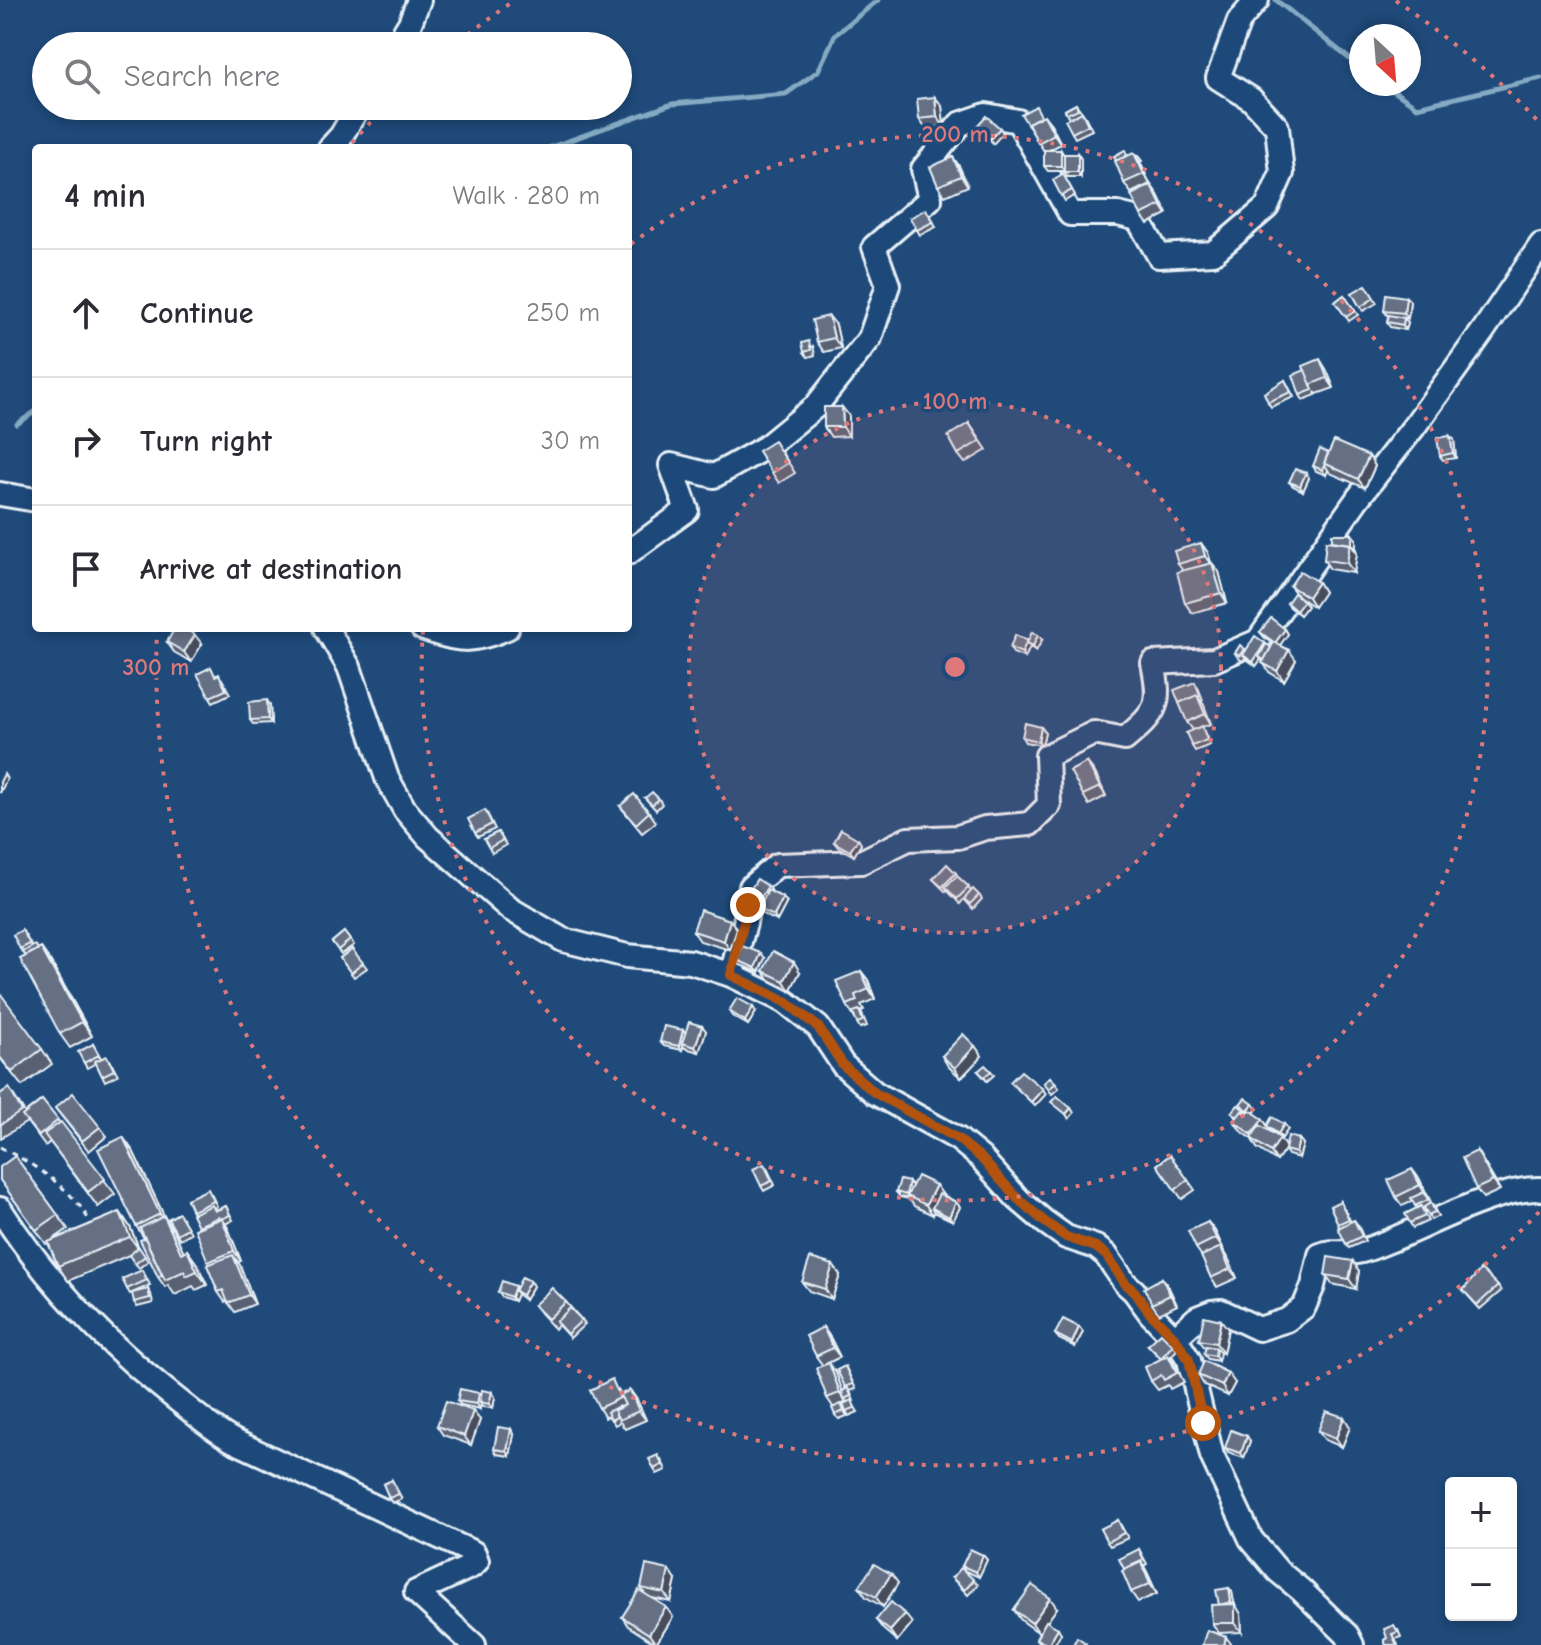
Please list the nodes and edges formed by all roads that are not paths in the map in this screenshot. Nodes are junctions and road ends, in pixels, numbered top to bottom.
1 (419, 0) edge
2 (1257, 0) edge
3 (405, 32) edge
4 (351, 120) edge
5 (334, 144) edge
6 (1541, 245) edge
7 (0, 494) edge
8 (32, 499) edge
9 (632, 550) edge
10 (328, 632) edge
11 (433, 632) edge
12 (497, 632) edge
13 (731, 975) junction
14 (1541, 1189) edge
15 (0, 1209) edge
16 (1175, 1338) junction
17 (474, 1645) edge
18 (1352, 1645) edge

1 - 3 street
2 - 9 street
4 - 5 street
6 - 13 street
7 - 8 street
10 - 13 street
11 - 12 street
13 - 16 street
14 - 16 street
15 - 17 street
16 - 18 street

